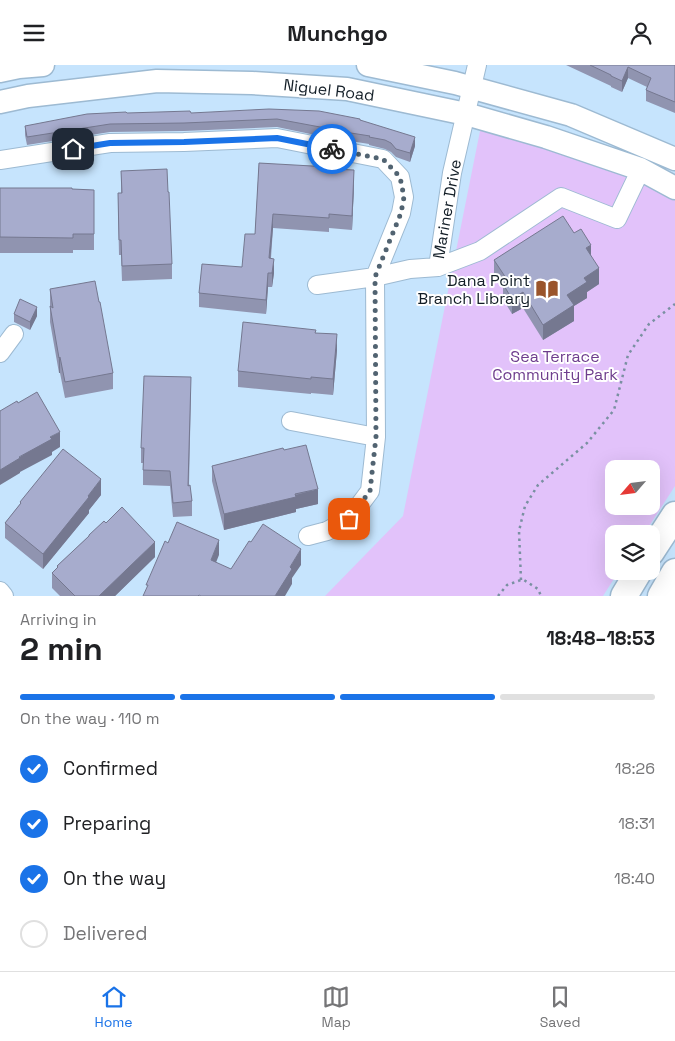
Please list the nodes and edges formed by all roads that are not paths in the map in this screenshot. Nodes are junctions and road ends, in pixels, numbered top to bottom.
1 (43, 65) edge
2 (368, 65) edge
3 (477, 65) edge
4 (0, 71) edge
5 (472, 88) junction
6 (0, 102) edge
7 (466, 114) junction
8 (675, 159) edge
9 (0, 160) edge
10 (640, 169) junction
11 (675, 188) edge
12 (438, 267) junction
13 (375, 277) junction
14 (317, 285) dead end
15 (14, 334) dead end
16 (0, 353) edge
17 (291, 421) dead end
18 (376, 437) junction
19 (675, 515) edge
20 (308, 537) dead end
21 (660, 538) edge
22 (675, 572) edge
23 (634, 580) edge
24 (0, 591) edge
25 (4, 596) edge
26 (624, 596) edge
27 (660, 596) edge

1 - 4 main road
2 - 5 main road, Niguel Road
3 - 5 street, Mariner Drive
5 - 7 street, Mariner Drive
5 - 8 main road, Niguel Road
6 - 7 main road, Niguel Road
7 - 10 main road, Niguel Road
7 - 12 street, Mariner Drive
9 - 13 street
10 - 11 main road, Niguel Road
10 - 12 street
12 - 13 street, Mariner Drive
13 - 14 street, Mariner Drive
13 - 18 street
15 - 16 street
17 - 18 street
18 - 20 street
19 - 21 highway
22 - 27 highway
23 - 26 highway
24 - 25 street

